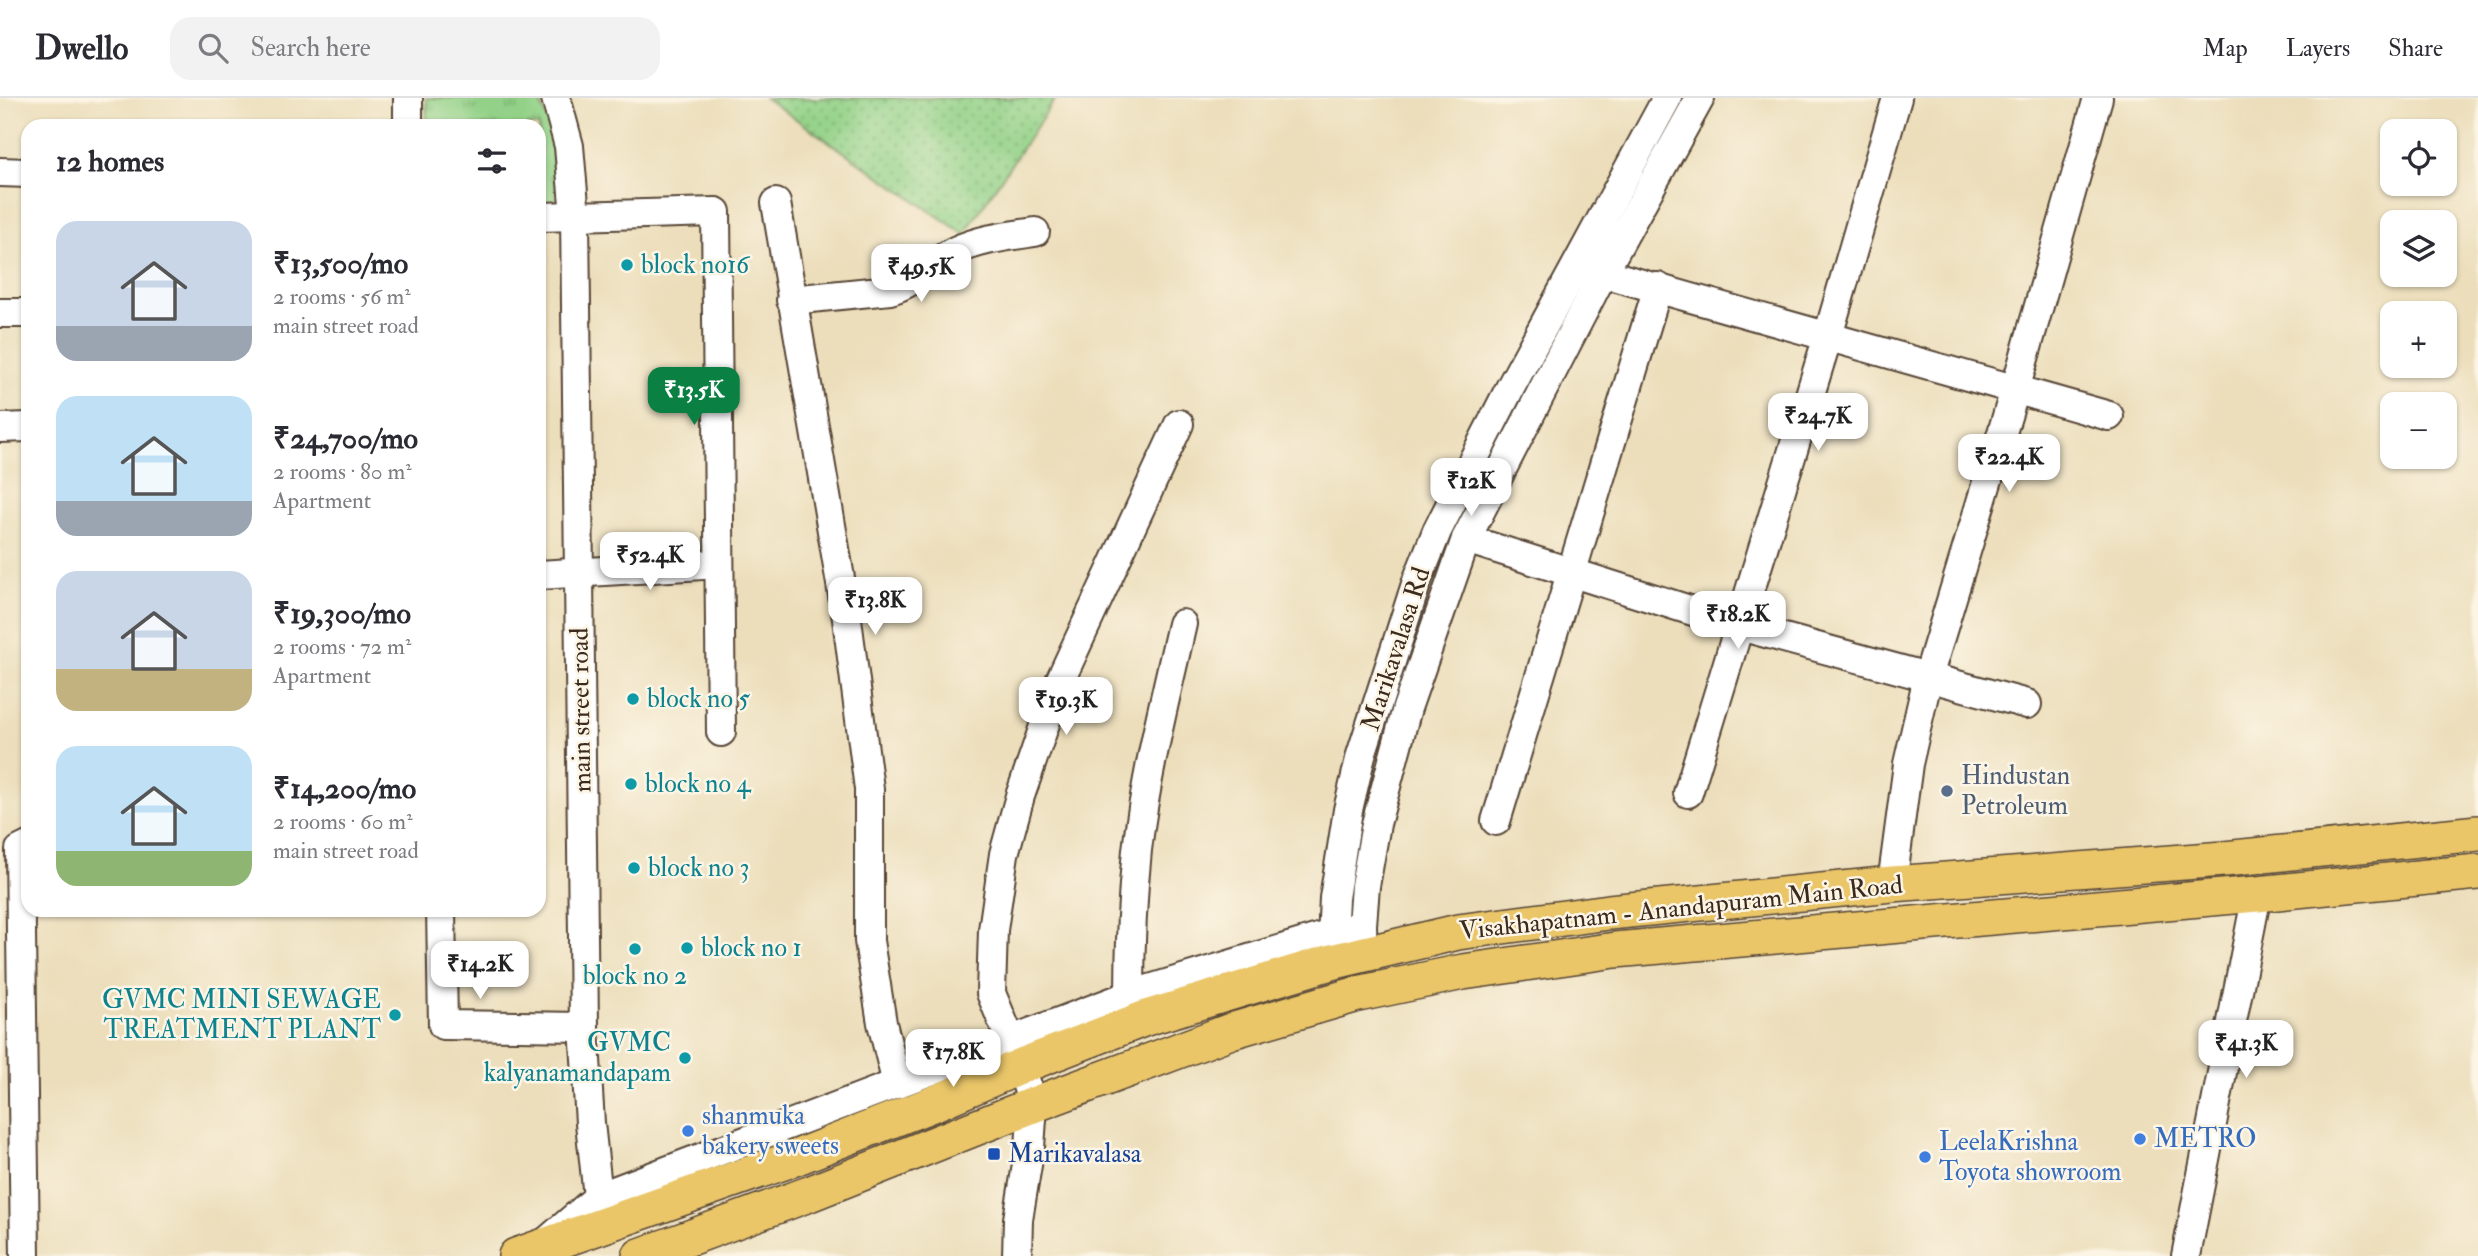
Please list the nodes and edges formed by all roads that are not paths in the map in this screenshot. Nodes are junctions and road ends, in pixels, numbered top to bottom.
1 (408, 98) edge
2 (556, 98) edge
3 (1667, 98) edge
4 (1700, 98) edge
5 (1897, 98) edge
6 (2098, 98) edge
7 (408, 119) edge
8 (0, 173) edge
9 (21, 173) edge
10 (776, 203) dead end
11 (575, 216) junction
12 (546, 217) edge
13 (1035, 232) dead end
14 (1603, 273) junction
15 (1658, 287) junction
16 (791, 300) junction
17 (0, 313) edge
18 (21, 313) edge
19 (1828, 336) junction
20 (2015, 390) junction
21 (2109, 416) dead end
22 (1179, 424) dead end
23 (21, 427) edge
24 (0, 428) edge
25 (1466, 539) junction
26 (719, 564) junction
27 (578, 572) junction
28 (1570, 572) junction
29 (546, 574) edge
30 (1182, 624) dead end
31 (1740, 626) junction
32 (1928, 677) junction
33 (2027, 704) dead end
34 (721, 732) dead end
35 (1688, 793) dead end
36 (1496, 821) dead end
37 (2478, 833) edge
38 (16, 846) edge
39 (2478, 872) edge
40 (1892, 884) junction
41 (2257, 894) junction
42 (442, 917) edge
43 (1347, 944) junction
44 (1130, 995) junction
45 (584, 1027) junction
46 (1016, 1053) junction
47 (897, 1084) junction
48 (1033, 1105) junction
49 (11, 1140) edge
50 (598, 1197) junction
51 (527, 1252) edge
52 (26, 1256) edge
53 (640, 1256) edge
54 (1017, 1256) edge
55 (2186, 1256) edge

1 - 7 street
2 - 11 street, main street road
3 - 43 street, Marikavalasa Rd
4 - 14 street, Marikavalasa Rd
5 - 19 street
6 - 20 street
8 - 9 street
10 - 16 street
11 - 12 street
11 - 26 street
11 - 27 street, main street road
13 - 16 street
14 - 15 street
14 - 25 street, Marikavalasa Rd
15 - 19 street
15 - 28 street
16 - 47 street
17 - 18 street
19 - 20 street
19 - 31 street
20 - 21 street
20 - 32 street
22 - 46 street
23 - 24 street
25 - 28 street
25 - 43 street, Marikavalasa Rd
26 - 27 street
26 - 34 street
27 - 29 street
27 - 45 street, main street road
28 - 31 street
28 - 36 street
30 - 44 street
31 - 32 street
31 - 35 street
32 - 33 street
32 - 40 street
37 - 40 main road, Visakhapatnam - Anandapuram Main Road
38 - 49 street
39 - 41 main road, Visakhapatnam - Anandapuram Main Road
40 - 43 main road, Visakhapatnam - Anandapuram Main Road
41 - 48 main road, Visakhapatnam - Anandapuram Main Road
41 - 55 street
42 - 45 street
43 - 44 street
43 - 46 main road, Visakhapatnam - Anandapuram Main Road
44 - 46 street
45 - 50 street, main street road
46 - 47 street
46 - 48 street
46 - 51 main road, Visakhapatnam - Anandapuram Main Road
47 - 50 street
48 - 53 main road, Visakhapatnam - Anandapuram Main Road
48 - 54 street
49 - 52 street
50 - 51 street

